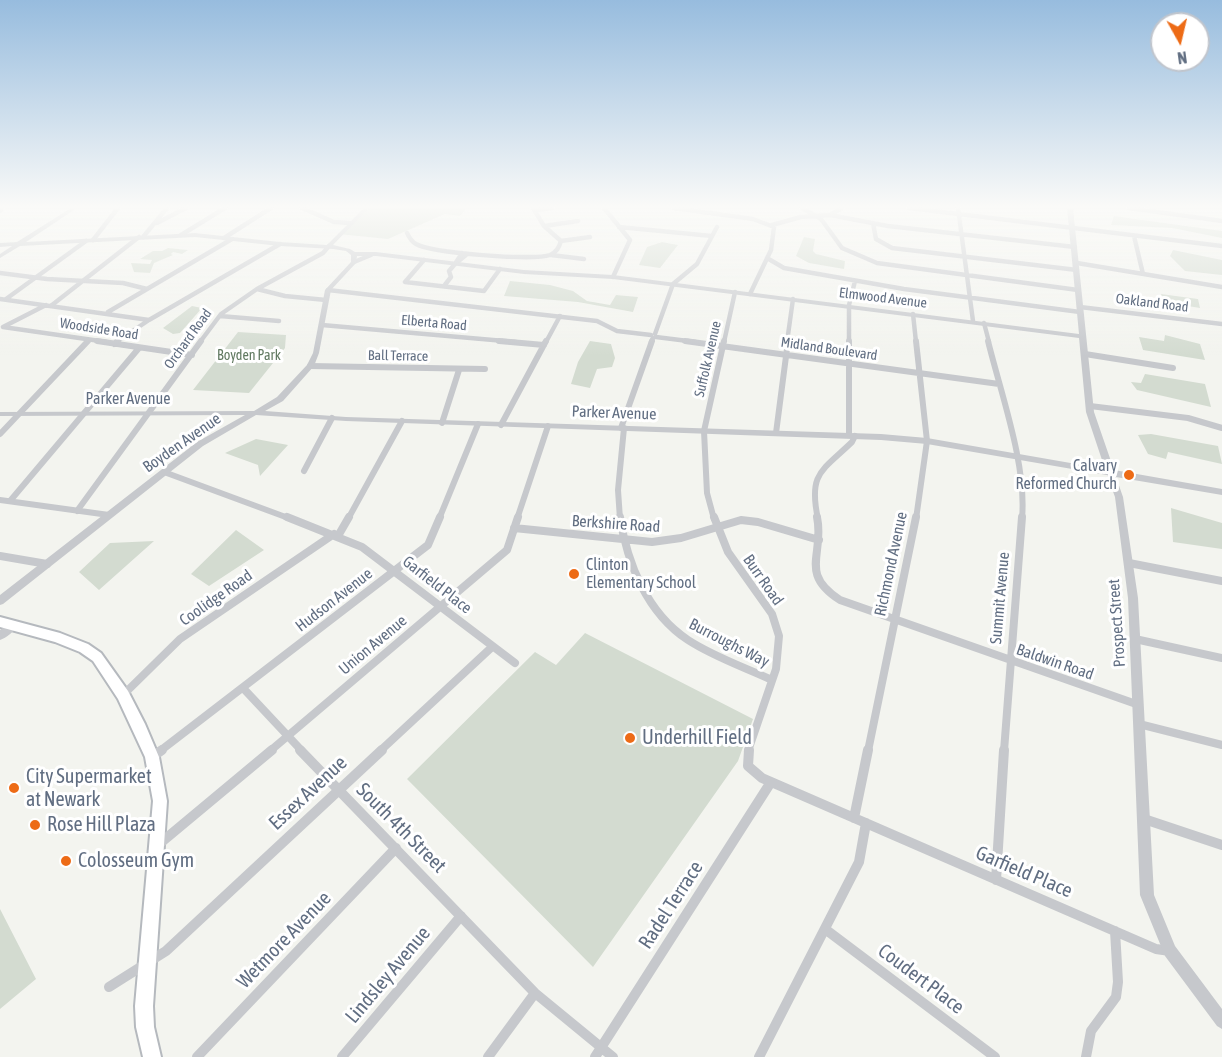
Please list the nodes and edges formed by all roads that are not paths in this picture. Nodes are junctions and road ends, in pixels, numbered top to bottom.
1 (65, 257) edge
2 (115, 257) edge
3 (201, 257) edge
4 (257, 257) edge
5 (315, 257) edge
6 (358, 257) edge
7 (403, 257) edge
8 (461, 257) edge
9 (570, 257) edge
10 (622, 257) edge
11 (701, 257) edge
12 (860, 257) edge
13 (964, 257) edge
14 (968, 257) edge
15 (1076, 257) edge
16 (1139, 257) edge
17 (354, 258) joint
18 (767, 258) joint
19 (584, 259) dead end
20 (424, 260) junction
21 (455, 264) junction
22 (1077, 267) junction
23 (500, 269) junction
24 (0, 273) edge
25 (1143, 274) junction
26 (967, 276) junction
27 (613, 277) junction
28 (36, 278) junction
29 (84, 281) junction
30 (855, 281) junction
31 (673, 284) junction
32 (444, 286) junction
33 (1222, 287) edge
34 (147, 289) junction
35 (257, 289) junction
36 (328, 290) junction
37 (1078, 290) junction
38 (735, 292) junction
39 (750, 294) junction
40 (970, 298) junction
41 (3, 299) edge
42 (793, 299) junction
43 (326, 300) junction
44 (49, 305) junction
45 (849, 305) junction
46 (1080, 309) junction
47 (108, 312) junction
48 (913, 314) junction
49 (219, 316) junction
50 (560, 316) junction
51 (149, 320) junction
52 (279, 321) dead end
53 (973, 321) junction
54 (984, 323) junction
55 (1222, 324) edge
56 (322, 325) junction
57 (2, 328) edge
58 (654, 336) junction
59 (1083, 336) junction
60 (88, 341) junction
61 (114, 344) junction
62 (544, 345) junction
63 (723, 345) junction
64 (139, 348) junction
65 (786, 353) junction
66 (1085, 354) junction
67 (192, 355) junction
68 (849, 362) junction
69 (310, 366) junction
70 (1173, 368) dead end
71 (485, 369) dead end
72 (459, 370) junction
73 (918, 371) junction
74 (998, 382) junction
75 (280, 399) junction
76 (1090, 406) junction
77 (255, 413) junction
78 (0, 414) edge
79 (19, 414) junction
80 (84, 414) junction
81 (148, 414) junction
82 (231, 414) junction
83 (279, 414) junction
84 (332, 418) junction
85 (402, 421) junction
86 (442, 423) junction
87 (478, 424) junction
88 (501, 424) junction
89 (233, 425) junction
90 (548, 426) junction
91 (622, 428) junction
92 (1222, 428) edge
93 (704, 430) junction
94 (776, 433) junction
95 (0, 434) edge
96 (852, 436) junction
97 (927, 441) junction
98 (1017, 457) junction
99 (304, 471) dead end
100 (164, 472) junction
101 (1112, 474) junction
102 (1222, 492) edge
103 (0, 500) edge
104 (10, 501) junction
105 (77, 511) junction
106 (109, 515) junction
107 (716, 526) junction
108 (514, 528) junction
109 (336, 535) junction
110 (625, 540) junction
111 (819, 540) junction
112 (0, 556) edge
113 (1129, 563) junction
114 (47, 564) junction
115 (395, 571) junction
116 (1222, 581) edge
117 (0, 601) edge
118 (442, 607) junction
119 (894, 621) junction
120 (6, 623) edge
121 (0, 636) edge
122 (1135, 639) junction
123 (492, 647) junction
124 (1222, 658) edge
125 (1010, 661) junction
126 (515, 663) dead end
127 (772, 680) junction
128 (243, 688) junction
129 (123, 695) junction
130 (1139, 705) junction
131 (1139, 724) junction
132 (288, 735) junction
133 (1222, 745) edge
134 (152, 757) junction
135 (771, 782) junction
136 (338, 790) junction
137 (854, 818) junction
138 (1144, 819) junction
139 (866, 823) junction
140 (158, 845) junction
141 (1222, 845) edge
142 (396, 848) junction
143 (996, 880) junction
144 (461, 916) junction
145 (825, 929) junction
146 (1115, 931) junction
147 (1170, 951) junction
148 (147, 965) junction
149 (109, 987) dead end
150 (535, 993) junction
151 (1222, 1021) edge
152 (598, 1052) edge
153 (150, 1056) edge
154 (197, 1057) edge
155 (342, 1057) edge
156 (488, 1057) edge
157 (613, 1057) edge
158 (759, 1057) edge
159 (995, 1057) edge
160 (1086, 1057) edge

1 - 28 street
2 - 29 street
3 - 34 street
4 - 51 street
5 - 35 street, Orchard Road
6 - 17 street, Elmwood Avenue
7 - 20 street, Elmwood Avenue
8 - 21 street
9 - 19 street
10 - 27 street
11 - 31 street
12 - 26 street
13 - 26 street
14 - 22 street
15 - 22 street, Prospect Street
16 - 25 street
17 - 36 street
18 - 30 street, Oakland Road
18 - 39 street
20 - 21 street, Elmwood Avenue
20 - 32 street
21 - 23 street, Elmwood Avenue
21 - 32 street
22 - 25 street
22 - 37 street, Prospect Street
23 - 27 street, Elmwood Avenue
23 - 32 street
24 - 28 street
25 - 33 street
26 - 37 street
26 - 40 street
27 - 31 street, Elmwood Avenue
28 - 29 street
28 - 41 street
29 - 34 street
29 - 44 street
30 - 40 street, Oakland Road
30 - 45 street
31 - 38 street, Elmwood Avenue
31 - 58 street, Burroughs Way
34 - 47 street
35 - 43 street
35 - 49 street, Orchard Road
36 - 43 street, Boyden Avenue
36 - 50 street, Midland Boulevard
37 - 46 street, Prospect Street
38 - 39 street, Elmwood Avenue
38 - 63 street, Suffolk Avenue
39 - 42 street, Elmwood Avenue
40 - 46 street, Oakland Road
40 - 53 street
41 - 44 street
42 - 45 street, Elmwood Avenue
42 - 65 street
43 - 56 street, Boyden Avenue
44 - 47 street
44 - 57 street
45 - 48 street, Elmwood Avenue
45 - 68 street
46 - 55 street, Oakland Road
46 - 59 street, Prospect Street
47 - 51 street
48 - 53 street, Elmwood Avenue
48 - 73 street, Richmond Avenue
49 - 52 street
49 - 67 street, Orchard Road
50 - 58 street, Midland Boulevard
50 - 62 street
51 - 61 street
53 - 54 street, Elmwood Avenue
54 - 59 street, Elmwood Avenue
54 - 74 street, Summit Avenue
56 - 62 street, Elberta Road
56 - 69 street, Boyden Avenue
57 - 60 street, Woodside Road
58 - 63 street, Midland Boulevard
58 - 91 street, Burroughs Way
59 - 66 street, Prospect Street
60 - 61 street, Woodside Road
60 - 79 street
61 - 64 street, Woodside Road
62 - 88 street
63 - 65 street, Midland Boulevard
63 - 93 street, Suffolk Avenue
64 - 67 street, Woodside Road
64 - 80 street
65 - 68 street, Midland Boulevard
65 - 94 street
66 - 70 street
66 - 76 street, Prospect Street
67 - 81 street, Orchard Road
68 - 73 street, Midland Boulevard
68 - 96 street
69 - 72 street, Ball Terrace
69 - 75 street, Boyden Avenue
71 - 72 street, Ball Terrace
72 - 86 street
73 - 74 street, Midland Boulevard
73 - 97 street, Richmond Avenue
74 - 98 street, Summit Avenue
75 - 77 street, Boyden Avenue
75 - 83 street
76 - 92 street
76 - 101 street, Prospect Street
77 - 82 street, Parker Avenue
77 - 83 street, Parker Avenue
77 - 89 street, Boyden Avenue
78 - 79 street, Parker Avenue
79 - 80 street, Parker Avenue
79 - 95 street
80 - 81 street, Parker Avenue
80 - 104 street
81 - 82 street, Parker Avenue
81 - 105 street, Orchard Road
82 - 89 street
83 - 84 street, Parker Avenue
84 - 85 street, Parker Avenue
84 - 99 street
85 - 86 street, Parker Avenue
85 - 109 street, Coolidge Road
86 - 87 street, Parker Avenue
87 - 88 street, Parker Avenue
87 - 115 street, Hudson Avenue
88 - 90 street, Parker Avenue
89 - 100 street, Boyden Avenue
90 - 91 street, Parker Avenue
90 - 108 street, Union Avenue
91 - 93 street, Parker Avenue
91 - 110 street, Burroughs Way
93 - 94 street, Parker Avenue
93 - 107 street, Burr Road
94 - 96 street, Parker Avenue
96 - 97 street, Parker Avenue
96 - 111 street, Baldwin Road
97 - 98 street, Parker Avenue
97 - 119 street, Richmond Avenue
98 - 101 street, Parker Avenue
98 - 125 street, Summit Avenue
100 - 106 street, Boyden Avenue
100 - 109 street, Garfield Place
101 - 102 street, Parker Avenue
101 - 113 street, Prospect Street
103 - 104 street
104 - 105 street
105 - 106 street
106 - 114 street, Boyden Avenue
107 - 110 street, Berkshire Road
107 - 111 street, Berkshire Road
107 - 127 street, Burr Road
108 - 110 street, Berkshire Road
108 - 118 street, Union Avenue
109 - 115 street, Garfield Place
109 - 129 street, Coolidge Road
110 - 127 street, Burroughs Way
111 - 119 street, Baldwin Road
112 - 114 street
113 - 116 street
113 - 122 street, Prospect Street
114 - 117 street, Boyden Avenue
115 - 118 street, Garfield Place
115 - 128 street, Hudson Avenue
118 - 123 street, Garfield Place
118 - 132 street, Union Avenue
119 - 125 street, Baldwin Road
119 - 137 street, Richmond Avenue
120 - 121 street
120 - 129 main road
122 - 124 street
122 - 130 street, Prospect Street
123 - 126 street, Garfield Place
123 - 136 street, Essex Avenue
125 - 130 street, Baldwin Road
125 - 143 street, Summit Avenue
127 - 135 street, Burr Road
128 - 132 street, South 4th Street
128 - 134 street, Hudson Avenue
129 - 134 main road
130 - 131 street, Prospect Street
131 - 133 street
131 - 138 street, Prospect Street
132 - 136 street, South 4th Street
132 - 140 street, Union Avenue
134 - 140 main road
135 - 137 street
135 - 152 street, Radel Terrace
136 - 142 street, South 4th Street
136 - 148 street, Essex Avenue
137 - 139 street, Garfield Place
138 - 141 street
138 - 147 street, Prospect Street
139 - 143 street, Garfield Place
139 - 145 street
140 - 148 main road
142 - 144 street, South 4th Street
142 - 154 street, Wetmore Avenue
143 - 146 street, Garfield Place
144 - 150 street, South 4th Street
144 - 155 street, Lindsley Avenue
145 - 158 street
145 - 159 street, Coudert Place
146 - 147 street, Garfield Place
146 - 160 street
147 - 151 street, Prospect Street
148 - 149 street, Essex Avenue
148 - 153 main road
150 - 152 street, South 4th Street
150 - 156 street
152 - 157 street, South 4th Street

